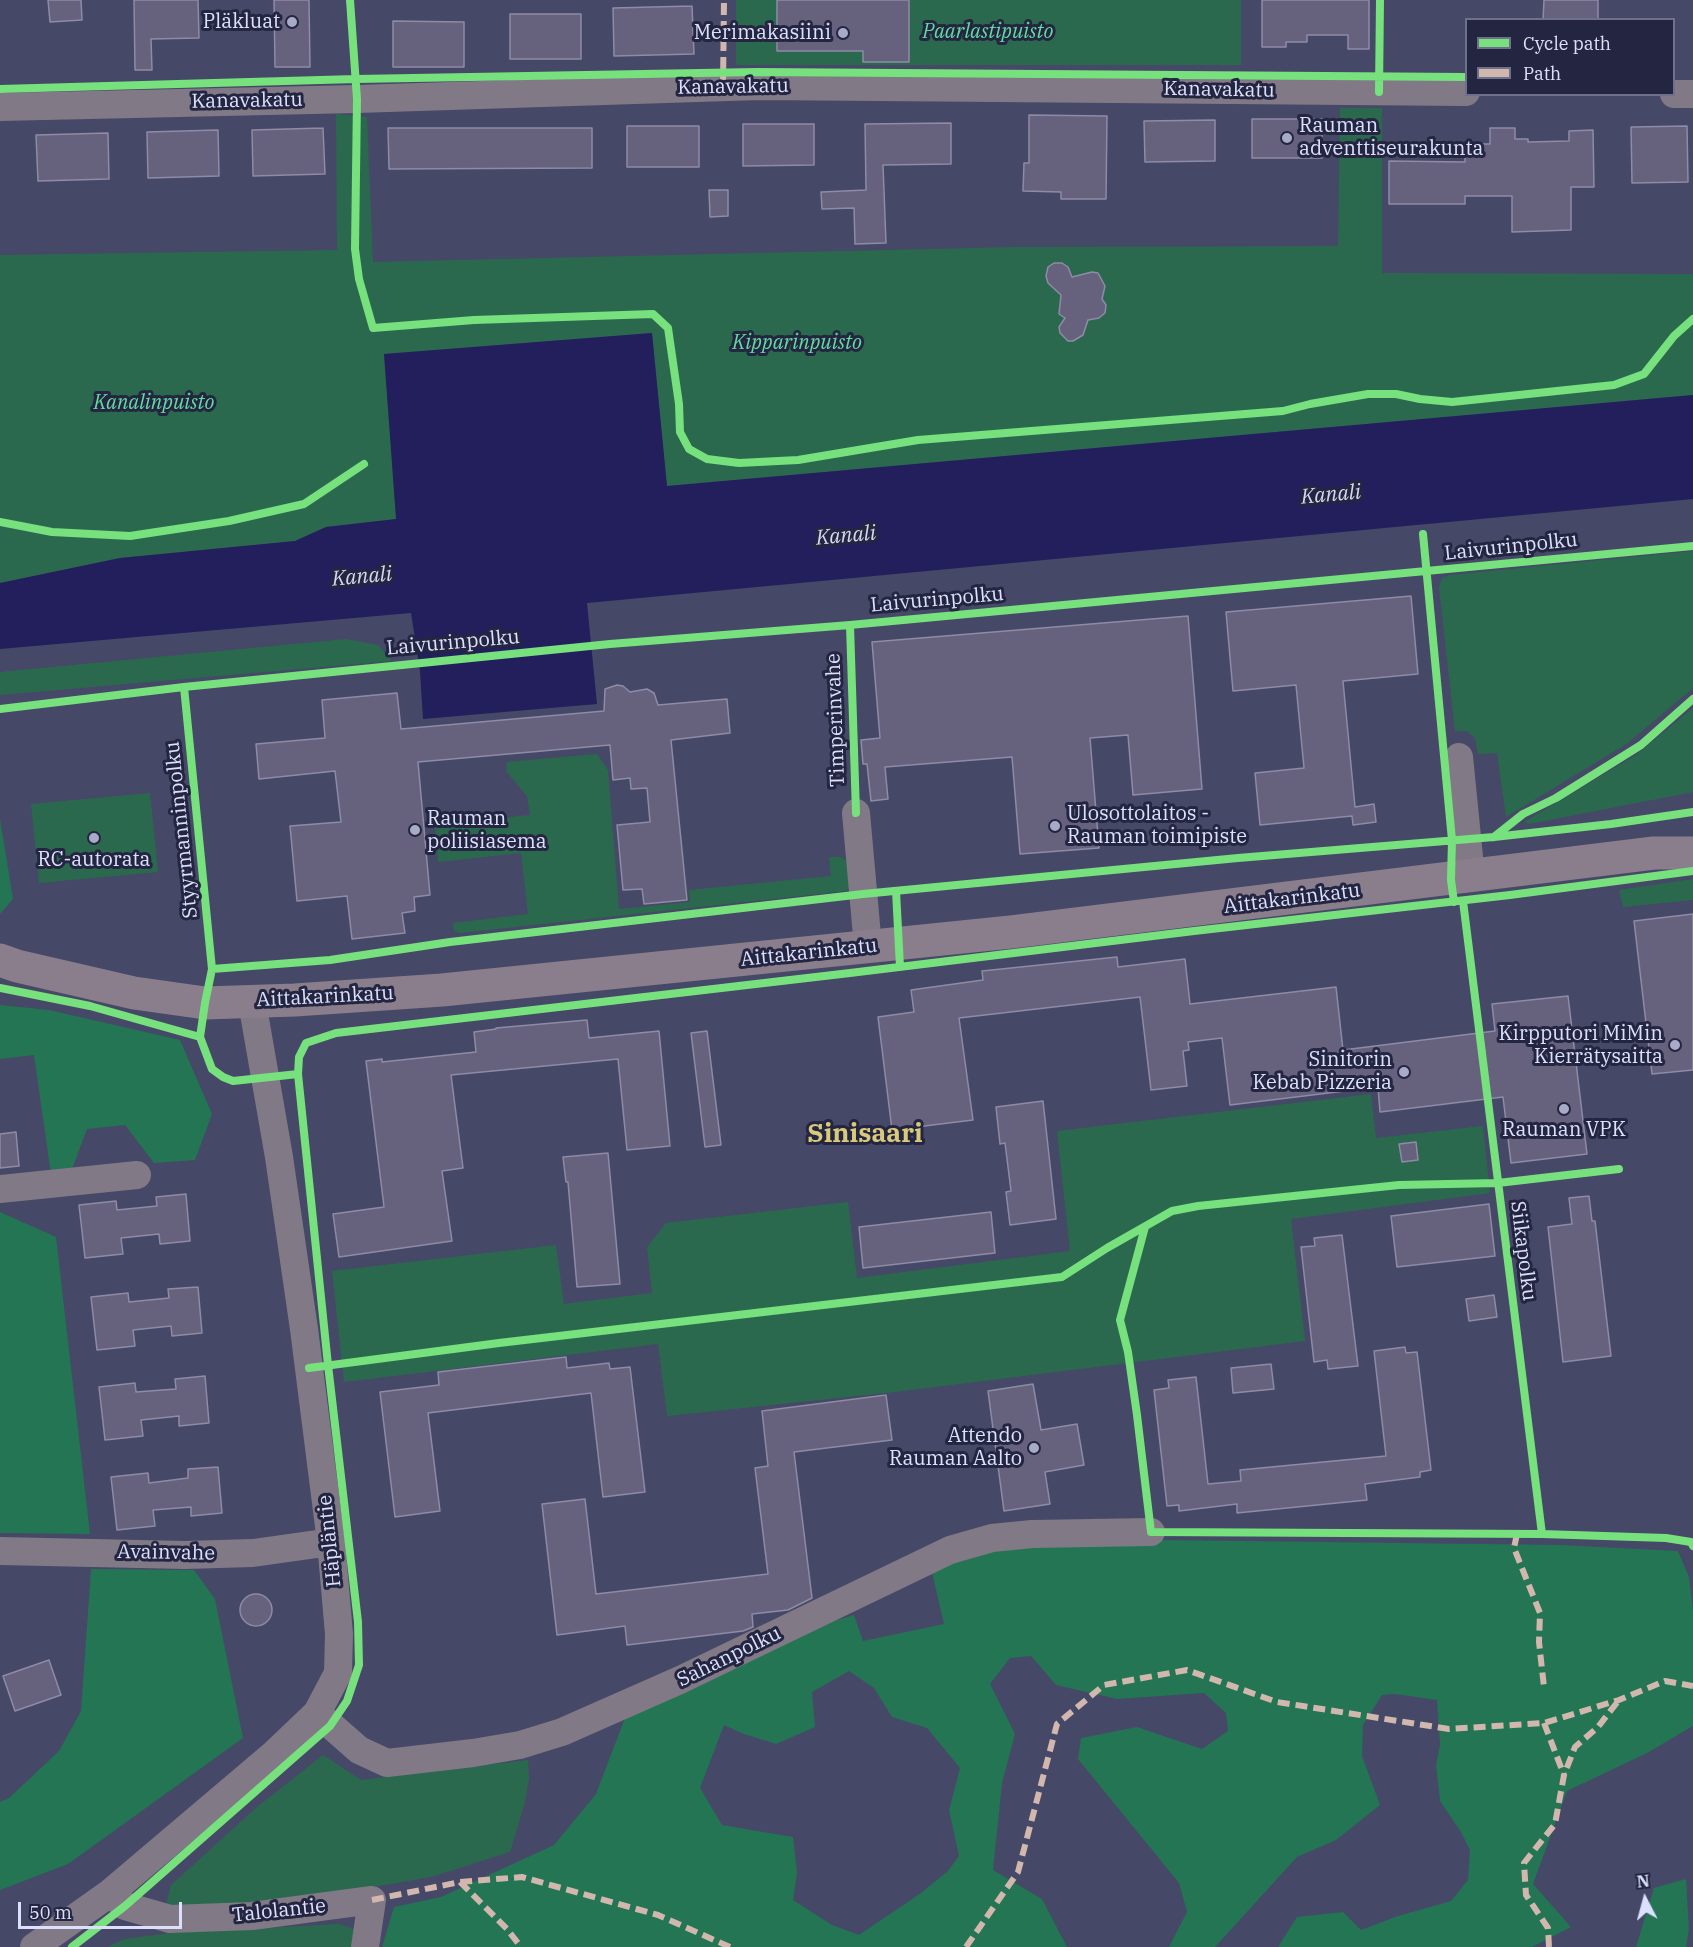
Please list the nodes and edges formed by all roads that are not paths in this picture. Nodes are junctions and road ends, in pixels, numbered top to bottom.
1 (1465, 92) edge
2 (1675, 93) edge
3 (1693, 94) edge
4 (0, 107) edge
5 (1459, 757) dead end
6 (856, 813) dead end
7 (1693, 839) edge
8 (1654, 853) junction
9 (1693, 853) edge
10 (1471, 877) junction
11 (868, 947) junction
12 (0, 960) edge
13 (252, 1002) junction
14 (137, 1175) dead end
15 (0, 1189) edge
16 (1151, 1532) dead end
17 (331, 1542) junction
18 (0, 1551) edge
19 (317, 1713) junction
20 (110, 1893) junction
21 (34, 1947) edge
22 (365, 1947) edge

1 - 4 street, Kanavakatu
2 - 3 street
5 - 10 street
6 - 11 street, Timperinvahe
7 - 8 main road, Aittakarinkatu
8 - 9 main road, Aittakarinkatu
8 - 10 main road, Aittakarinkatu
10 - 11 main road, Aittakarinkatu
11 - 13 main road, Aittakarinkatu
12 - 13 main road, Aittakarinkatu
13 - 17 street, Häpläntie
14 - 15 street
16 - 19 street, Sahanpolku
17 - 18 street, Avainvahe
17 - 19 street, Häpläntie
19 - 20 street, Häpläntie
20 - 21 street, Häpläntie
20 - 22 street, Talolantie

